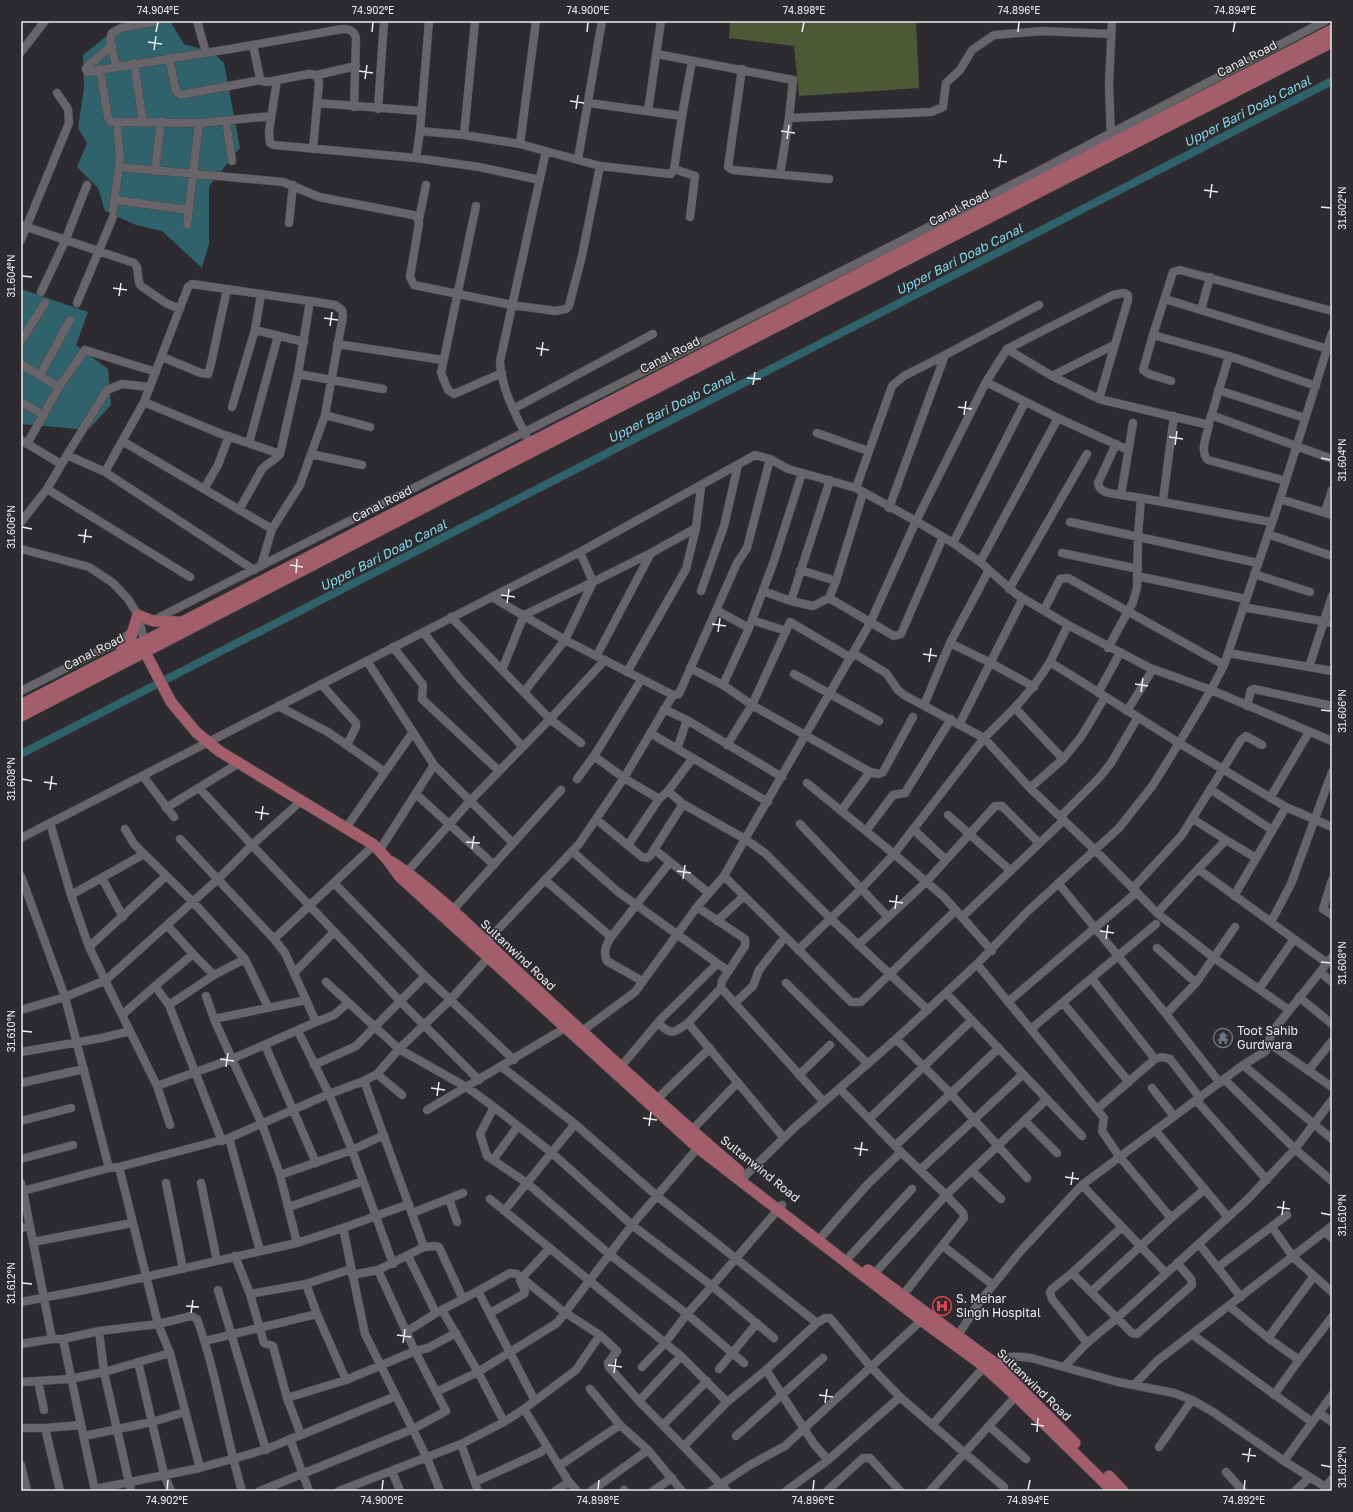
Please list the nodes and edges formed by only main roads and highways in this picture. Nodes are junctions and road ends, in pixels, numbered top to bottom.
1 (1332, 30) edge
2 (1332, 42) edge
3 (1112, 144) junction
4 (182, 622) junction
5 (145, 646) junction
6 (118, 655) junction
7 (21, 705) edge
8 (21, 716) edge
9 (380, 852) junction
10 (569, 1026) junction
11 (618, 1070) junction
12 (701, 1144) junction
13 (780, 1207) junction
14 (925, 1317) junction
15 (990, 1368) junction
16 (1053, 1427) junction
17 (1113, 1491) edge
18 (1124, 1491) edge

1 - 3 main road, Canal Road
2 - 3 main road, Canal Road
3 - 4 main road, Canal Road
3 - 5 main road, Canal Road
4 - 5 main road, Canal Road
4 - 6 main road
5 - 6 main road, Canal Road
5 - 8 main road, Canal Road
5 - 9 main road, Sultanwind Road
6 - 7 main road, Canal Road
9 - 10 main road, Sultanwind Road
9 - 10 main road
10 - 11 main road, Sultanwind Road
11 - 12 main road
11 - 12 main road, Sultanwind Road
12 - 13 main road
12 - 13 main road, Sultanwind Road
13 - 14 main road
13 - 14 main road, Sultanwind Road
14 - 15 main road, Sultanwind Road
15 - 16 main road, Sultanwind Road
15 - 16 main road
16 - 17 main road
16 - 18 main road, Sultanwind Road

